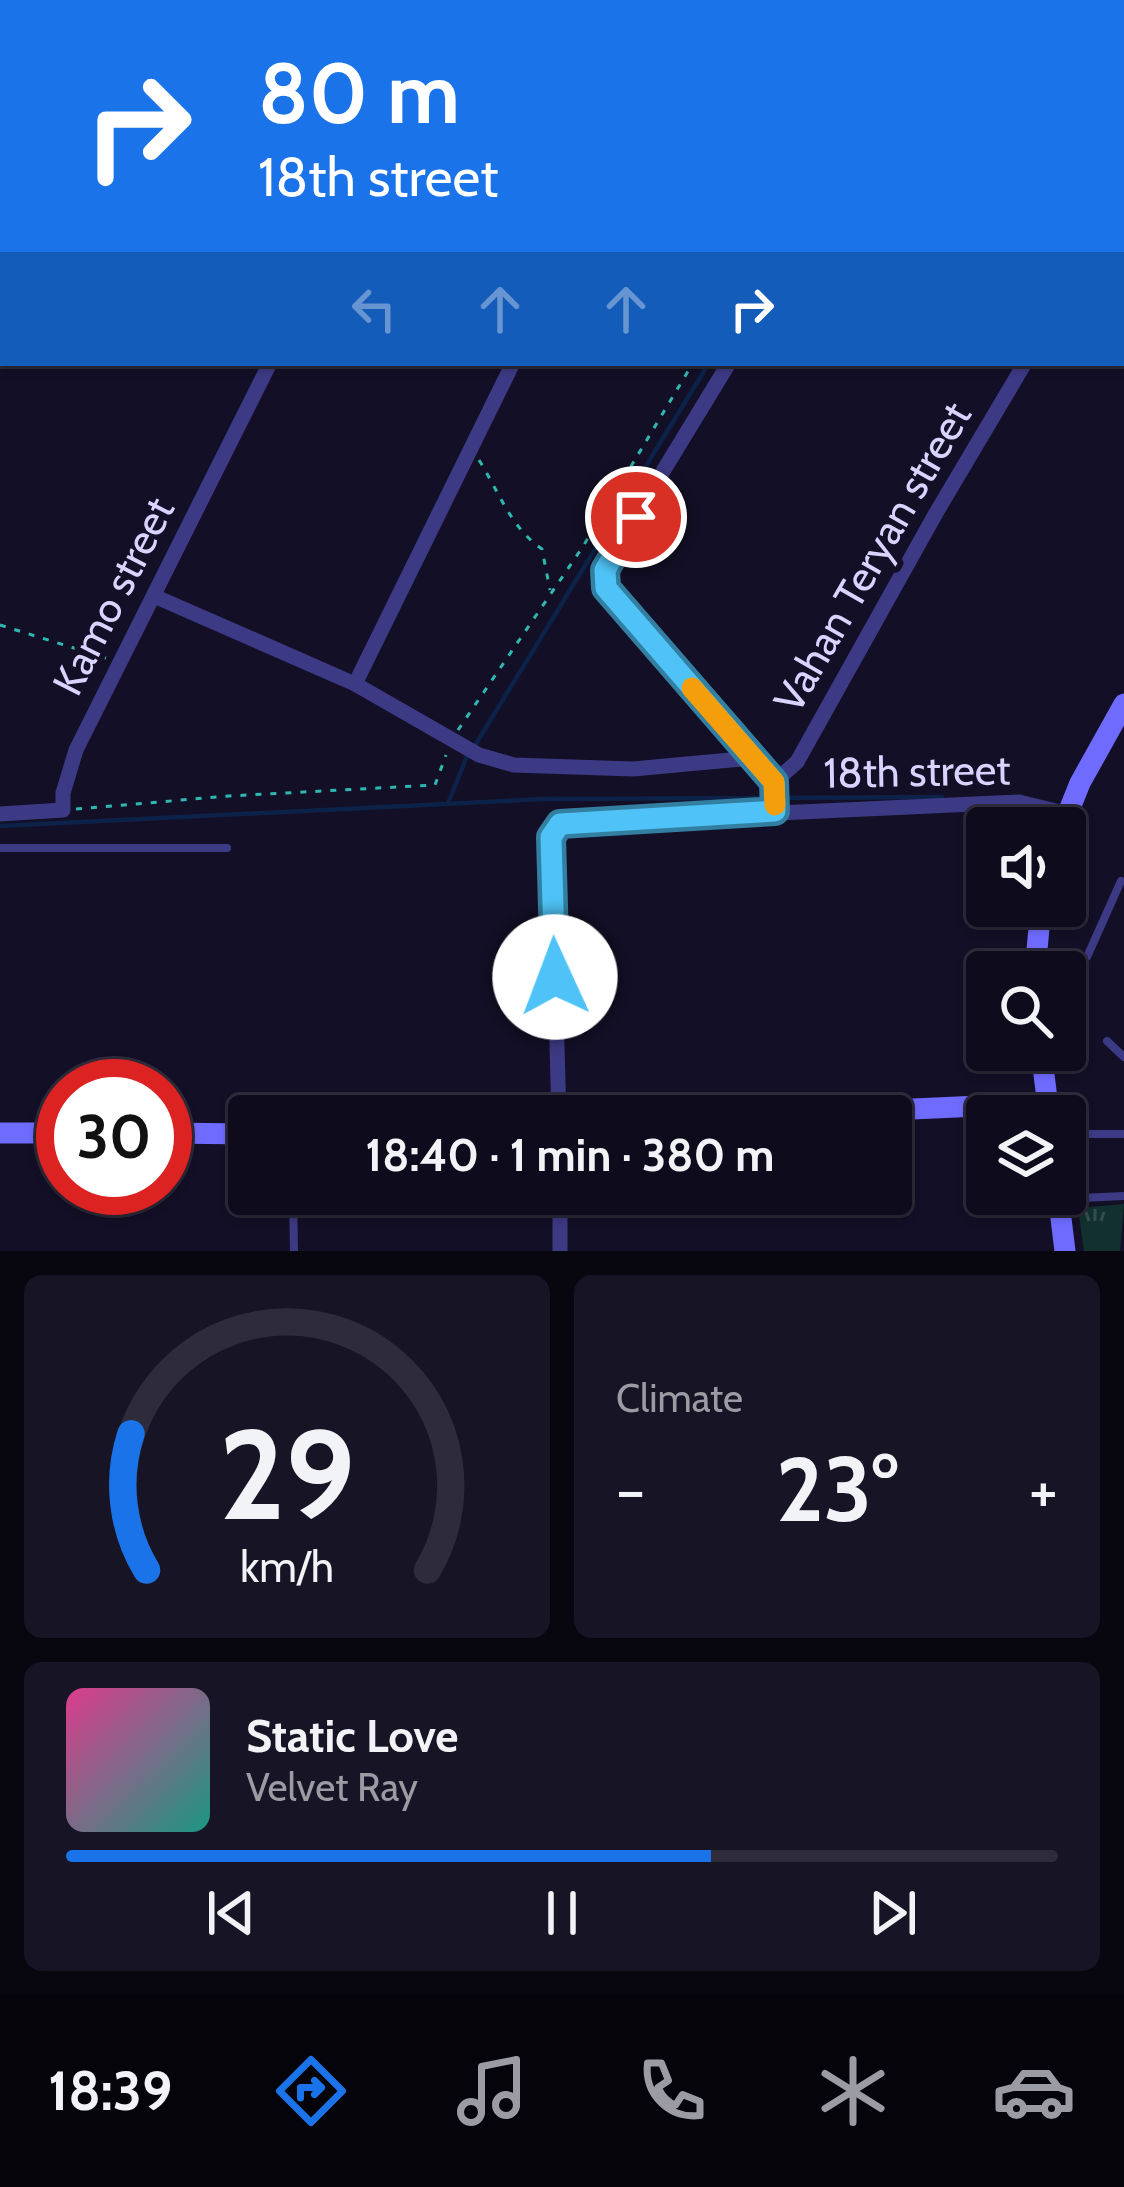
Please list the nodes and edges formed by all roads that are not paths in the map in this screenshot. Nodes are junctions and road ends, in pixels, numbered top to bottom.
1 (269, 366) edge
2 (512, 366) edge
3 (727, 366) edge
4 (1023, 366) edge
5 (154, 596) junction
6 (355, 684) junction
7 (1124, 704) edge
8 (752, 758) junction
9 (774, 782) junction
10 (1031, 807) edge
11 (1071, 807) edge
12 (775, 811) junction
13 (0, 814) edge
14 (0, 848) edge
15 (227, 848) dead end
16 (1121, 881) edge
17 (1086, 957) edge
18 (1107, 1041) dead end
19 (1124, 1057) edge
20 (558, 1095) edge
21 (966, 1112) edge
22 (912, 1113) edge
23 (0, 1133) edge
24 (36, 1133) edge
25 (192, 1133) edge
26 (1124, 1133) edge
27 (228, 1134) edge
28 (1086, 1134) edge
29 (1086, 1196) edge
30 (1124, 1196) edge
31 (293, 1215) edge
32 (560, 1215) edge
33 (1060, 1215) edge
34 (294, 1251) edge
35 (560, 1251) edge
36 (1065, 1251) edge

1 - 5 street, Kamo street
2 - 6 street
3 - 8 street
4 - 9 street, Vahan Teryan street
5 - 6 street
5 - 13 street, Kamo street
6 - 8 street
7 - 11 main road
8 - 9 street
9 - 12 street
10 - 12 street, 18th street
12 - 20 street, 18th street
14 - 15 lane
16 - 17 lane
18 - 19 lane
21 - 22 main road
23 - 24 main road
25 - 27 main road
26 - 28 lane
29 - 30 lane
31 - 34 lane
32 - 35 street
33 - 36 main road

